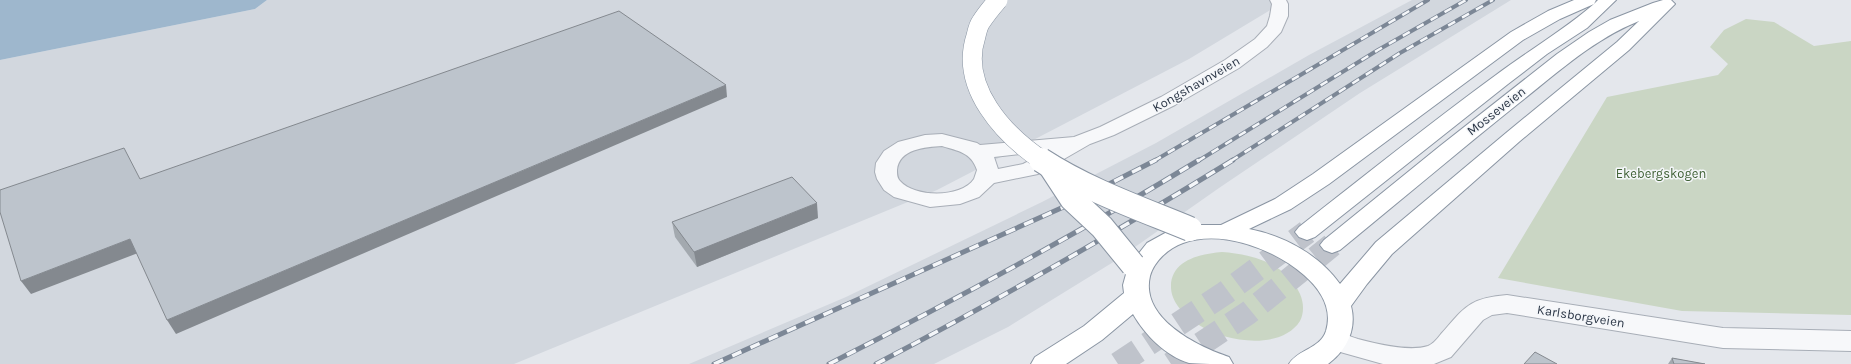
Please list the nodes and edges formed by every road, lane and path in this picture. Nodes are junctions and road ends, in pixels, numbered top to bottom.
1 (998, 0) edge
2 (1278, 0) edge
3 (1588, 0) edge
4 (1608, 0) edge
5 (1671, 2) edge
6 (1083, 140) junction
7 (978, 152) junction
8 (1051, 167) junction
9 (987, 178) junction
10 (1195, 231) junction
11 (1225, 232) junction
12 (1307, 232) tunnel mouth
13 (1332, 245) tunnel mouth
14 (1136, 277) junction
15 (1339, 304) junction
16 (1335, 341) junction
17 (1851, 341) edge
18 (1046, 364) edge
19 (1219, 364) edge
20 (1303, 364) edge

1 - 8 highway, bridge
2 - 6 street, Kongshavnveien
3 - 11 highway
4 - 12 highway, Mosseveien
5 - 13 highway, Mosseveien
5 - 15 highway
6 - 7 street, Kongshavnveien
6 - 9 street, Kongshavnveien
7 - 9 street
7 - 9 street
8 - 10 highway, bridge
8 - 14 highway, bridge
10 - 11 highway
10 - 14 highway
11 - 15 highway
14 - 18 highway
14 - 19 highway
15 - 16 highway
16 - 17 street, Karlsborgveien
16 - 20 highway

